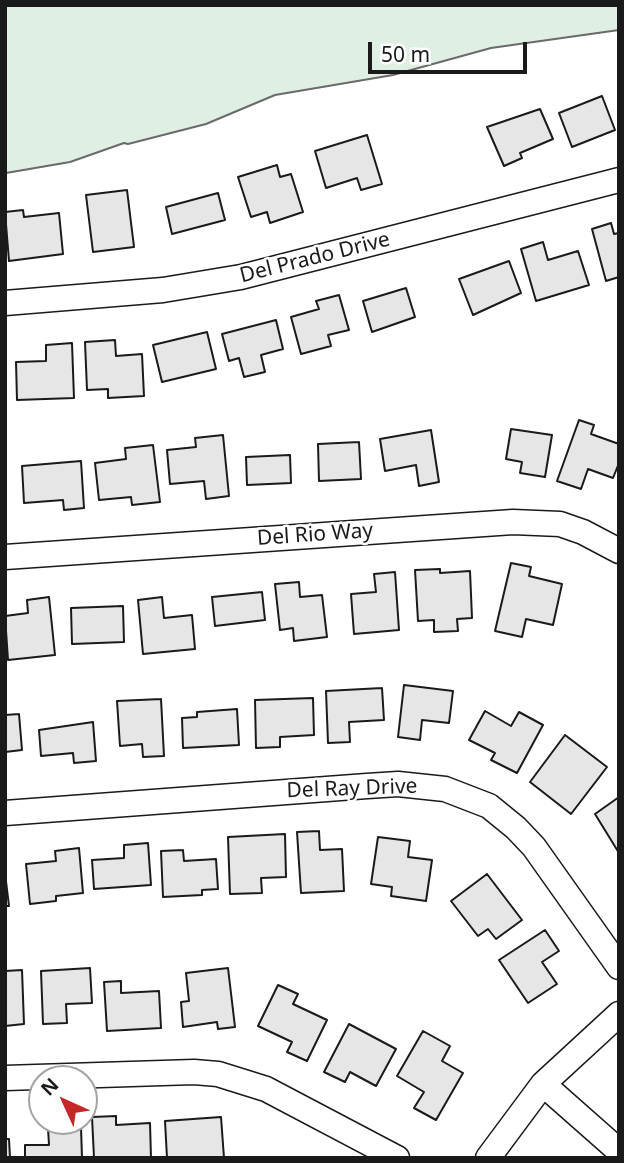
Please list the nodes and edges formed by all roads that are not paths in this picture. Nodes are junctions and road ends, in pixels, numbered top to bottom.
1 (619, 180) edge
2 (5, 303) edge
3 (619, 551) edge
4 (5, 557) edge
5 (5, 813) edge
6 (619, 967) edge
7 (619, 1014) edge
8 (5, 1078) edge
9 (543, 1084) junction
10 (619, 1150) edge
11 (397, 1158) edge
12 (488, 1158) edge

1 - 2 street, Del Prado Drive
3 - 4 street, Del Rio Way
5 - 6 street, Del Ray Drive
7 - 9 street
8 - 11 street
9 - 10 street
9 - 12 street

